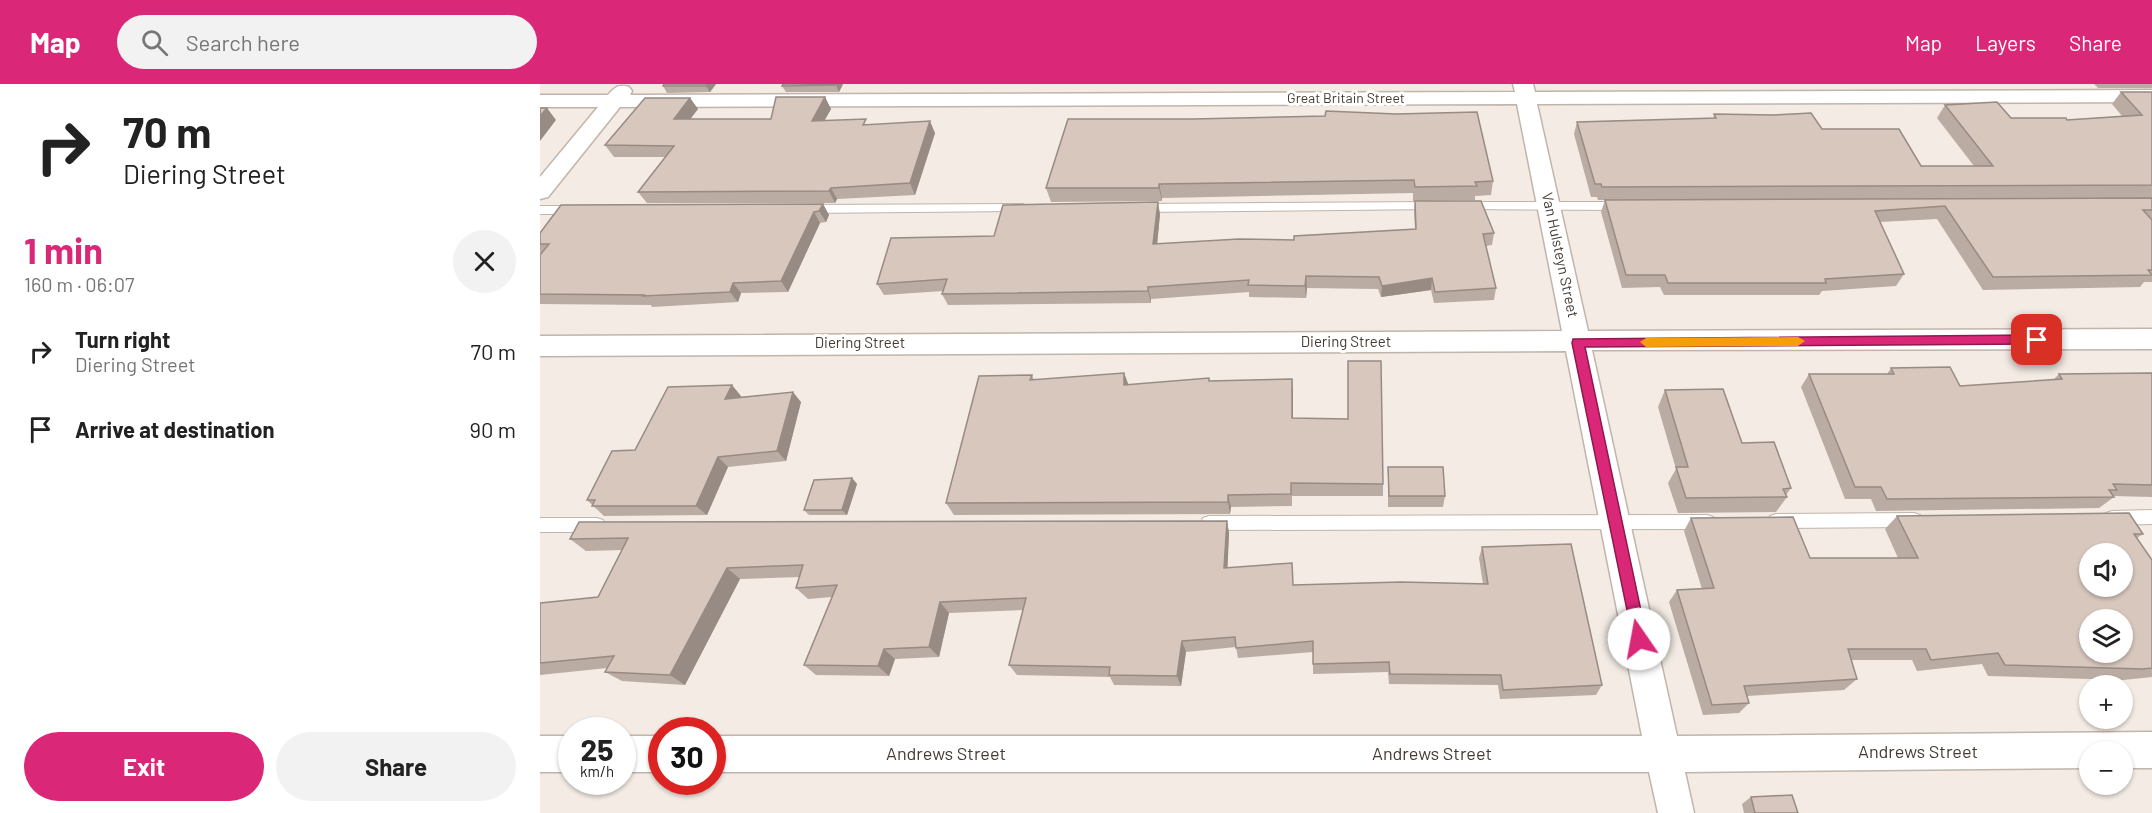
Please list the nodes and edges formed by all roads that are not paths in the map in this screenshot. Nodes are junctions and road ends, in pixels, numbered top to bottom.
1 (1524, 91) edge
2 (621, 92) edge
3 (2152, 96) edge
4 (540, 101) edge
5 (540, 192) edge
6 (1550, 206) junction
7 (1632, 206) edge
8 (1030, 208) edge
9 (1125, 208) edge
10 (791, 209) edge
11 (540, 210) edge
12 (588, 210) edge
13 (2152, 339) edge
14 (1578, 343) junction
15 (540, 346) edge
16 (2152, 517) edge
17 (2092, 518) edge
18 (1925, 520) edge
19 (1722, 522) edge
20 (1758, 522) edge
21 (1199, 523) edge
22 (1615, 523) junction
23 (540, 525) edge
24 (610, 525) edge
25 (2152, 750) edge
26 (540, 754) edge
27 (558, 754) edge
28 (726, 754) edge
29 (1664, 754) junction
30 (1676, 813) edge

1 - 2 street, Great Britain Street
1 - 3 street, Great Britain Street
1 - 6 street, Van Hulsteyn Street
2 - 4 street, Great Britain Street
2 - 5 street
6 - 7 lane
6 - 9 lane
6 - 14 street, Van Hulsteyn Street
8 - 10 lane
11 - 12 lane
13 - 14 street, Diering Street
14 - 15 street, Diering Street
14 - 22 street, Van Hulsteyn Street
16 - 17 lane
18 - 20 lane
19 - 22 lane
21 - 22 lane
22 - 29 street, Van Hulsteyn Street
23 - 24 lane
25 - 29 street, Andrews Street
26 - 27 street
28 - 29 street, Andrews Street
29 - 30 street, Van Hulsteyn Street

